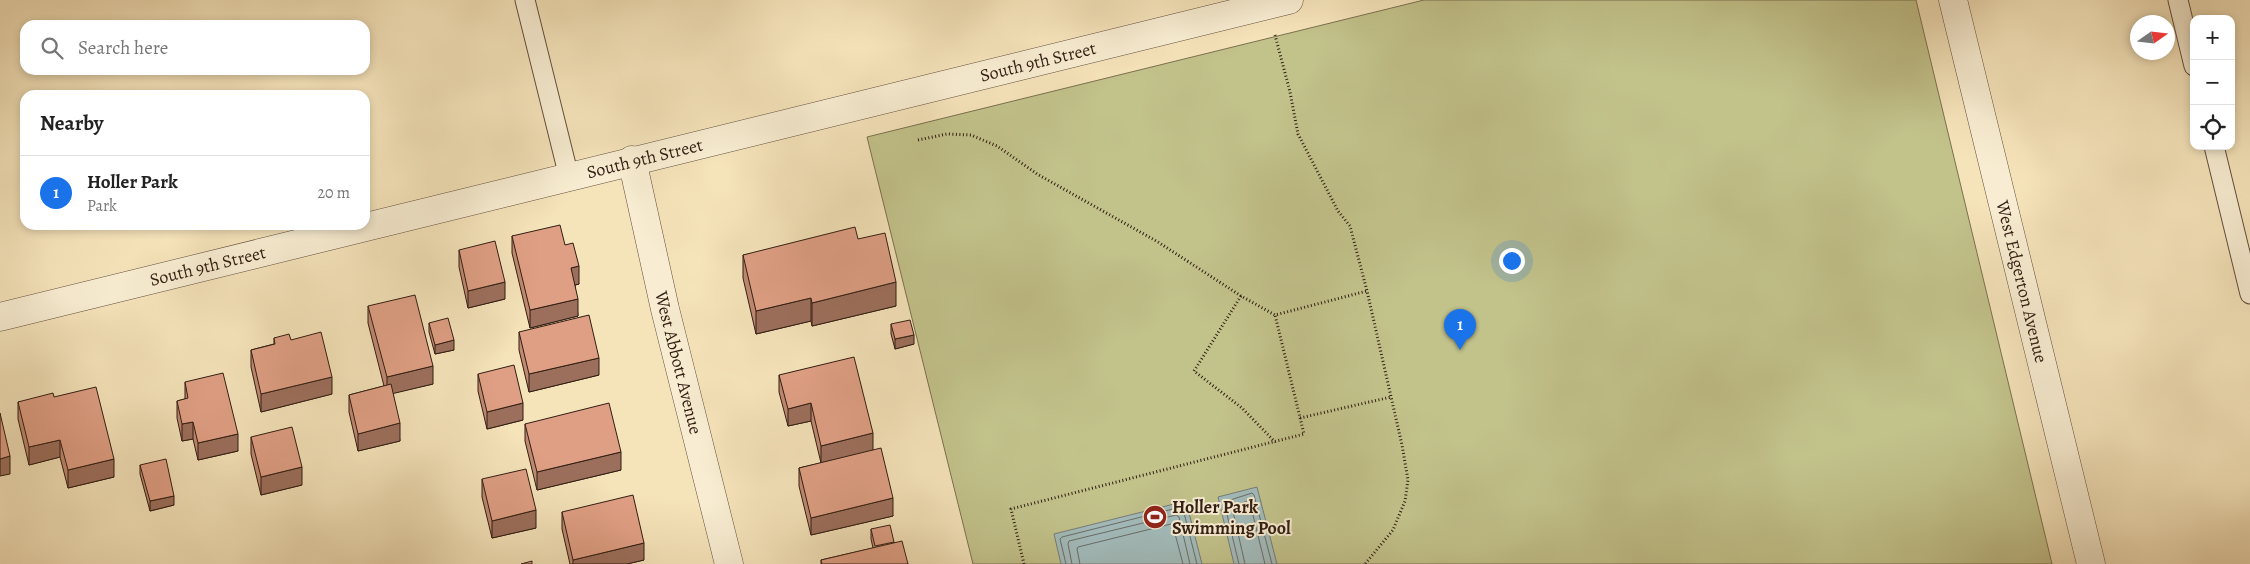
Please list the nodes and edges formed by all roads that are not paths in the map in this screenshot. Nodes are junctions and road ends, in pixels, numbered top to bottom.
1 (524, 0) edge
2 (1953, 0) edge
3 (2178, 0) edge
4 (1278, 3) edge
5 (2193, 60) edge
6 (2215, 150) edge
7 (632, 160) junction
8 (569, 177) junction
9 (370, 226) edge
10 (354, 230) edge
11 (2250, 294) edge
12 (0, 317) edge
13 (729, 564) edge
14 (2091, 564) edge

1 - 8 lane
2 - 14 street, West Edgerton Avenue
3 - 5 lane
4 - 7 street, South 9th Street
6 - 11 lane
7 - 8 street, South 9th Street
7 - 13 street, West Abbott Avenue
8 - 9 street, South 9th Street
10 - 12 street, South 9th Street

